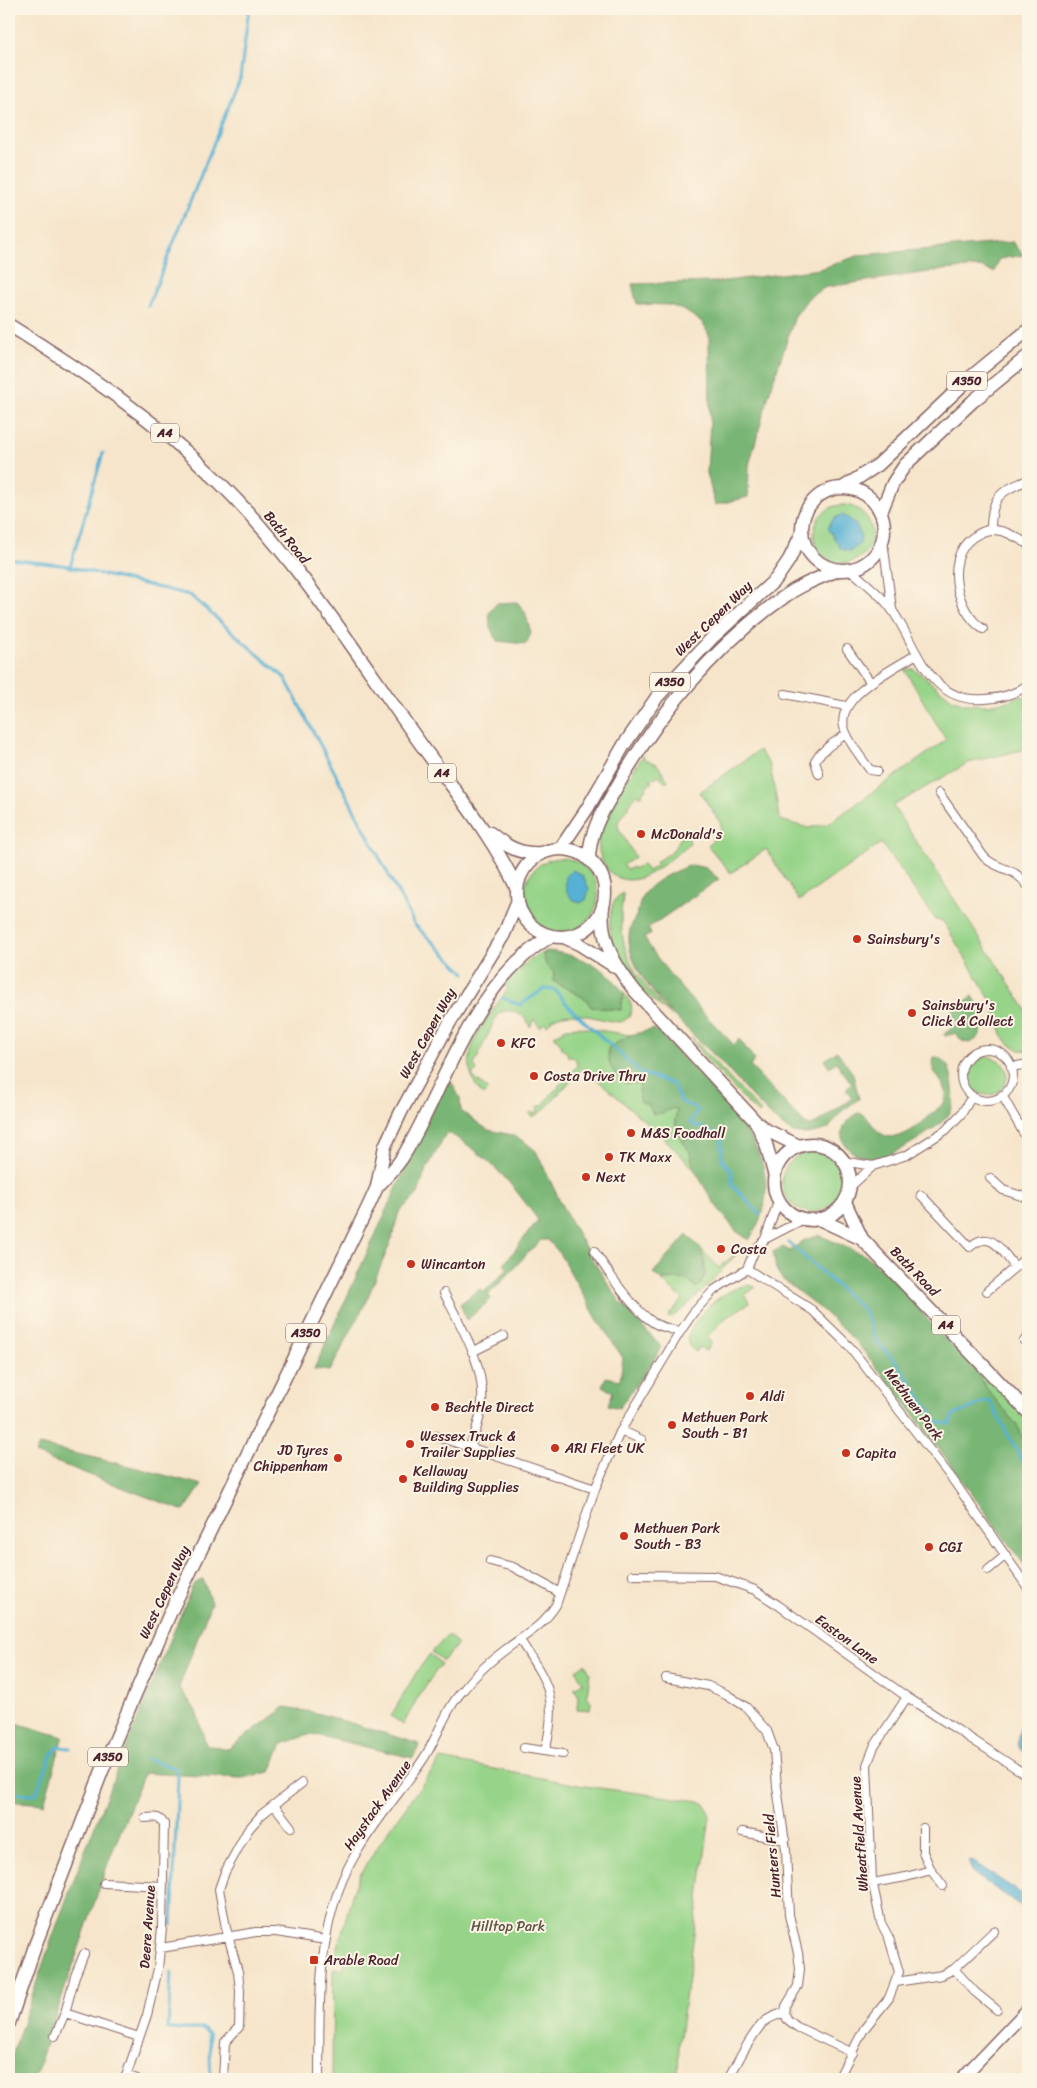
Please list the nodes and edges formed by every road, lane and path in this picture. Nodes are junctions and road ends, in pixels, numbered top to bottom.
1 (9, 324) edge
2 (1028, 330) edge
3 (1028, 356) edge
4 (1028, 480) edge
5 (844, 487) junction
6 (881, 512) junction
7 (990, 529) junction
8 (802, 533) junction
9 (883, 541) junction
10 (1028, 544) edge
11 (844, 570) junction
12 (892, 609) junction
13 (983, 628) dead end
14 (847, 649) dead end
15 (917, 654) junction
16 (871, 684) junction
17 (1027, 687) edge
18 (785, 694) dead end
19 (846, 706) junction
20 (846, 734) junction
21 (872, 772) dead end
22 (819, 774) dead end
23 (939, 793) dead end
24 (957, 801) dead end
25 (949, 806) junction
26 (483, 826) junction
27 (560, 849) junction
28 (543, 853) junction
29 (589, 860) junction
30 (1028, 886) edge
31 (517, 895) junction
32 (603, 906) junction
33 (558, 936) junction
34 (617, 968) junction
35 (1028, 1064) edge
36 (1011, 1067) junction
37 (1002, 1095) junction
38 (972, 1096) junction
39 (756, 1122) junction
40 (1028, 1140) edge
41 (799, 1146) junction
42 (842, 1161) junction
43 (873, 1166) junction
44 (774, 1173) junction
45 (990, 1178) dead end
46 (377, 1187) junction
47 (850, 1187) junction
48 (921, 1195) dead end
49 (1028, 1198) edge
50 (779, 1200) junction
51 (845, 1202) junction
52 (804, 1219) junction
53 (819, 1219) junction
54 (765, 1239) junction
55 (862, 1239) junction
56 (594, 1251) dead end
57 (1028, 1256) edge
58 (1015, 1267) junction
59 (747, 1269) junction
60 (987, 1291) dead end
61 (444, 1293) dead end
62 (680, 1332) junction
63 (504, 1336) dead end
64 (472, 1352) junction
65 (1028, 1412) edge
66 (620, 1432) junction
67 (436, 1436) dead end
68 (642, 1440) dead end
69 (470, 1448) junction
70 (595, 1489) junction
71 (1006, 1555) junction
72 (490, 1561) dead end
73 (988, 1570) dead end
74 (633, 1575) dead end
75 (1028, 1588) edge
76 (560, 1593) junction
77 (520, 1640) junction
78 (666, 1678) dead end
79 (907, 1697) junction
80 (524, 1748) dead end
81 (545, 1751) junction
82 (563, 1754) dead end
83 (1028, 1776) edge
84 (302, 1783) dead end
85 (274, 1805) junction
86 (145, 1818) dead end
87 (291, 1827) dead end
88 (923, 1828) dead end
89 (742, 1832) dead end
90 (785, 1840) junction
91 (931, 1870) junction
92 (104, 1883) dead end
93 (872, 1883) junction
94 (163, 1886) junction
95 (943, 1886) dead end
96 (994, 1931) dead end
97 (229, 1936) junction
98 (326, 1940) junction
99 (161, 1948) junction
100 (84, 1954) dead end
101 (954, 1969) junction
102 (896, 1982) junction
103 (997, 2010) dead end
104 (1028, 2010) edge
105 (785, 2012) junction
106 (65, 2013) junction
107 (9, 2023) edge
108 (55, 2036) dead end
109 (139, 2037) junction
110 (853, 2053) junction
111 (125, 2077) edge
112 (137, 2079) edge
113 (222, 2079) edge
114 (319, 2079) edge
115 (728, 2079) edge
116 (838, 2079) edge
117 (961, 2079) edge

1 - 26 main road, Bath Road / A4
2 - 5 main road, A350
3 - 6 main road, A350
4 - 7 street
5 - 6 main road
5 - 8 main road
6 - 9 main road
7 - 10 street
7 - 13 street
8 - 11 main road
8 - 27 main road, West Cepen Way / A350
9 - 11 main road
9 - 12 street
11 - 12 street
11 - 29 main road, A350
12 - 15 street
14 - 16 street
15 - 16 street
15 - 17 street
16 - 19 street
18 - 19 street
19 - 20 street
20 - 21 street
20 - 22 street
23 - 25 street
24 - 25 street
25 - 30 street
26 - 28 main road, Bath Road / A4
26 - 31 main road, Bath Road / A4
27 - 28 main road
27 - 29 main road
28 - 31 main road
29 - 32 main road
31 - 33 main road
31 - 46 main road, West Cepen Way / A350
32 - 33 main road
32 - 34 main road
33 - 34 main road
33 - 46 main road, West Cepen Way / A350
34 - 39 main road
35 - 36 street
36 - 37 street
36 - 38 street
37 - 38 street
37 - 40 street
38 - 43 street
39 - 41 main road
39 - 44 main road
41 - 42 main road
41 - 44 main road
42 - 43 street
42 - 47 main road
43 - 47 street
44 - 50 main road
45 - 49 street
46 - 107 main road, West Cepen Way / A350
47 - 51 main road
48 - 58 street
50 - 52 main road
50 - 54 street
51 - 53 main road
51 - 55 main road, Bath Road
52 - 53 main road, A4
52 - 54 street
53 - 55 main road, Bath Road / A4
54 - 59 street
55 - 65 main road, Bath Road / A4
56 - 62 street
57 - 58 street
58 - 60 street
59 - 62 street
59 - 71 street, Methuen Park
61 - 64 street
62 - 66 street
63 - 64 street
64 - 69 street
66 - 68 street
66 - 70 street
67 - 69 street
69 - 70 street
70 - 76 street
71 - 73 street
71 - 75 street, Methuen Park
72 - 76 street
74 - 79 street, Easton Lane
76 - 77 street, Haystack Avenue
77 - 81 street
77 - 98 street, Haystack Avenue
78 - 90 street, Hunters Field
79 - 83 street, Easton Lane
79 - 93 street, Wheatfield Avenue
80 - 81 street
81 - 82 street
84 - 85 street
85 - 87 street
85 - 97 street
86 - 94 street, Deere Avenue
88 - 91 street
89 - 90 street
90 - 105 street, Hunters Field
91 - 93 street
91 - 95 street
92 - 94 street
93 - 102 street, Wheatfield Avenue
94 - 99 street, Deere Avenue
96 - 101 street
97 - 98 street
97 - 99 street
97 - 113 street
98 - 114 street, Haystack Avenue
99 - 109 street, Deere Avenue
100 - 106 street
101 - 102 street
101 - 103 street
102 - 110 street
104 - 117 main road
105 - 110 street
105 - 115 street
106 - 108 street
106 - 109 street
109 - 111 street, Deere Avenue
110 - 116 street
111 - 112 street

